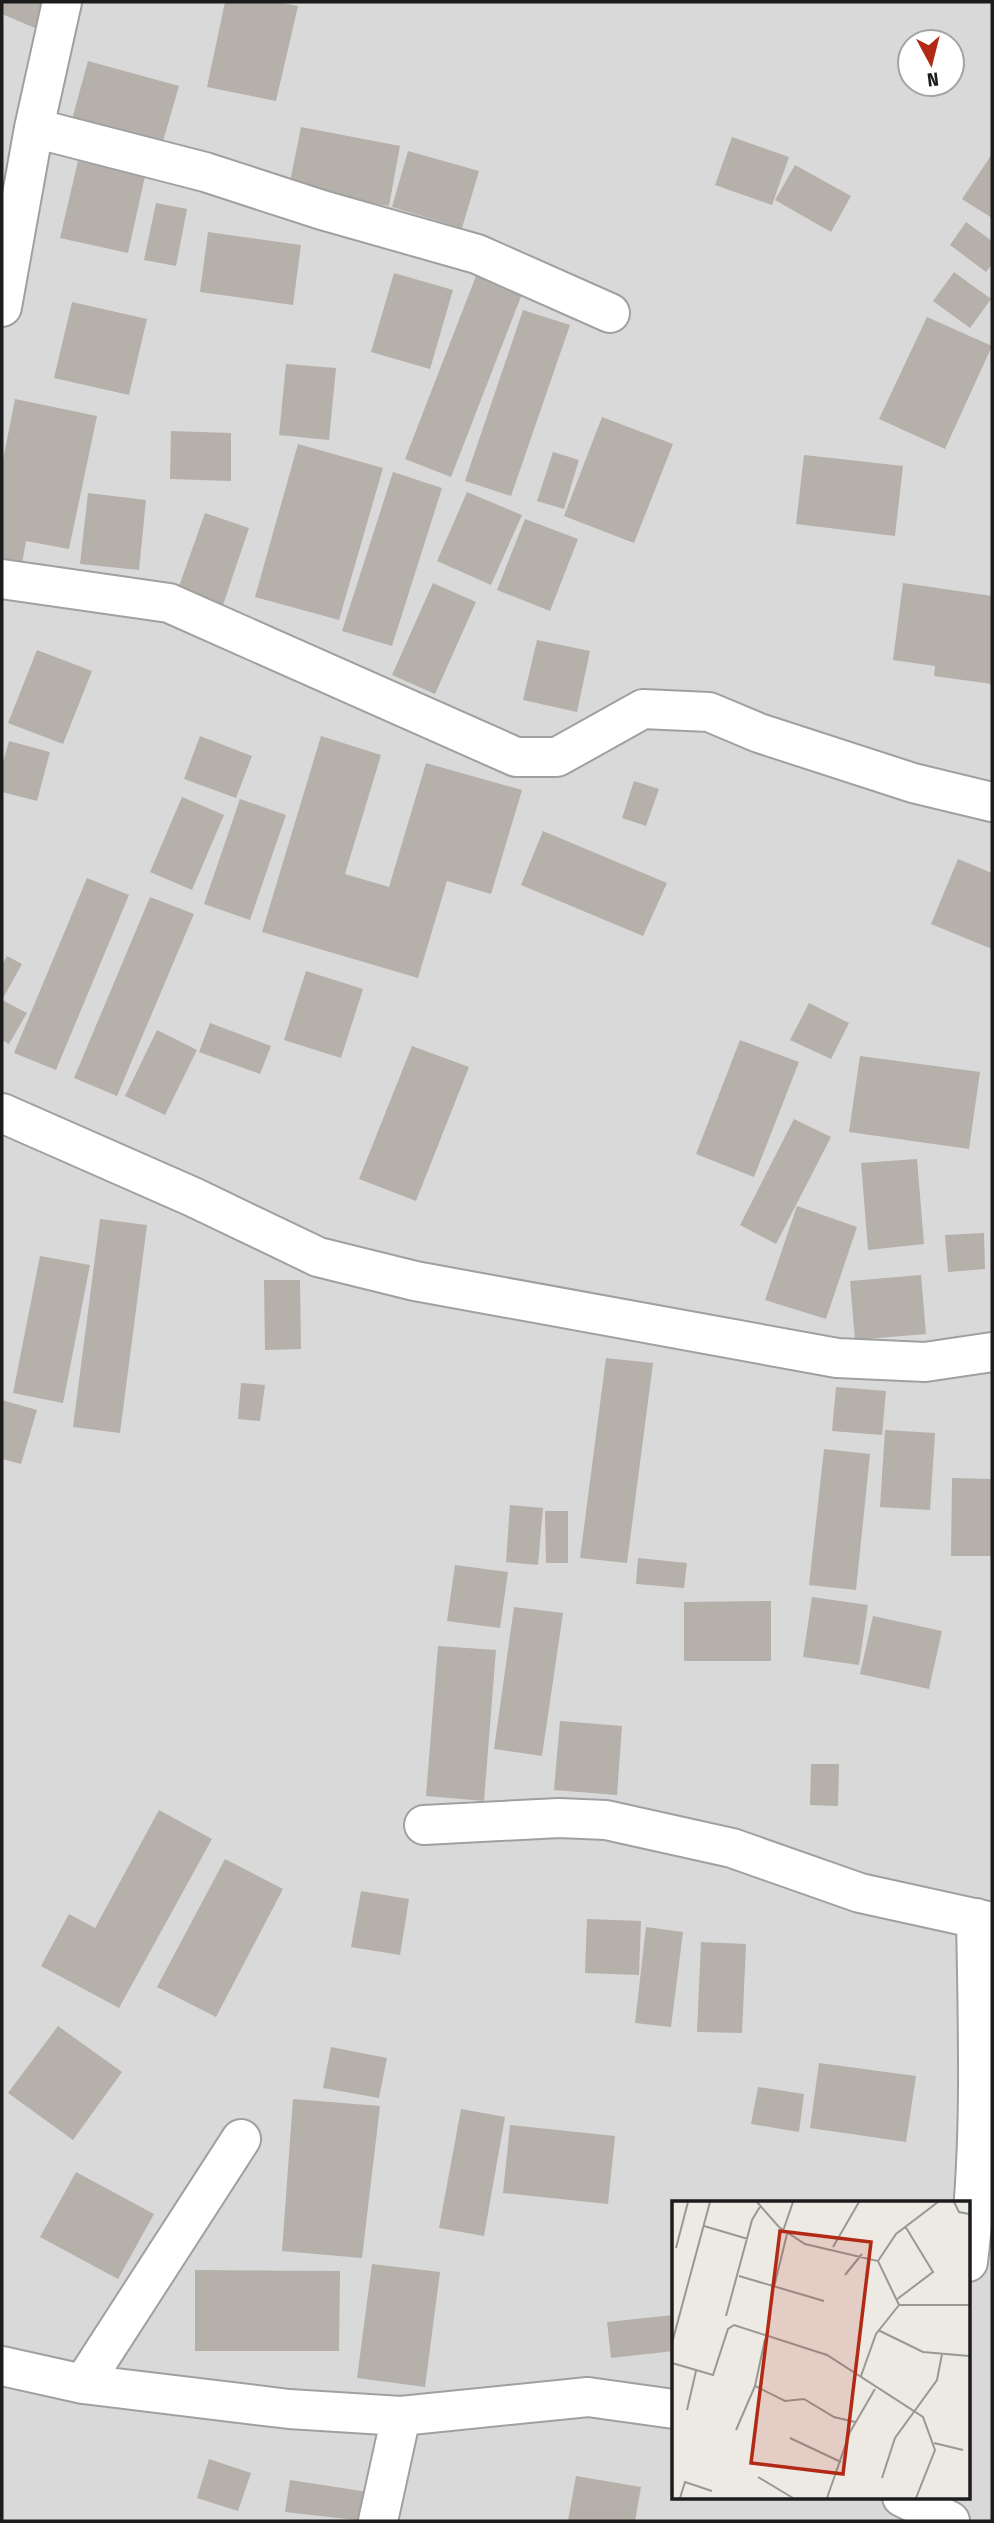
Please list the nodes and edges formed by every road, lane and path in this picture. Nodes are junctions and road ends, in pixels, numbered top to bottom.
1 (62, 2) edge
2 (34, 128) junction
3 (2, 307) edge
4 (610, 313) dead end
5 (2, 579) edge
6 (992, 802) edge
7 (2, 1113) edge
8 (992, 1352) edge
9 (424, 1825) dead end
10 (984, 1920) edge
11 (240, 2138) dead end
12 (970, 2246) edge
13 (2, 2366) edge
14 (83, 2384) junction
15 (672, 2409) edge
16 (401, 2416) junction
17 (909, 2498) edge
18 (378, 2521) edge
19 (950, 2521) edge

1 - 2 street
2 - 3 street
2 - 4 street
5 - 6 street
7 - 8 street
9 - 10 street
10 - 12 street
11 - 14 street
13 - 14 street
14 - 16 street
15 - 16 street
16 - 18 street
17 - 19 street

